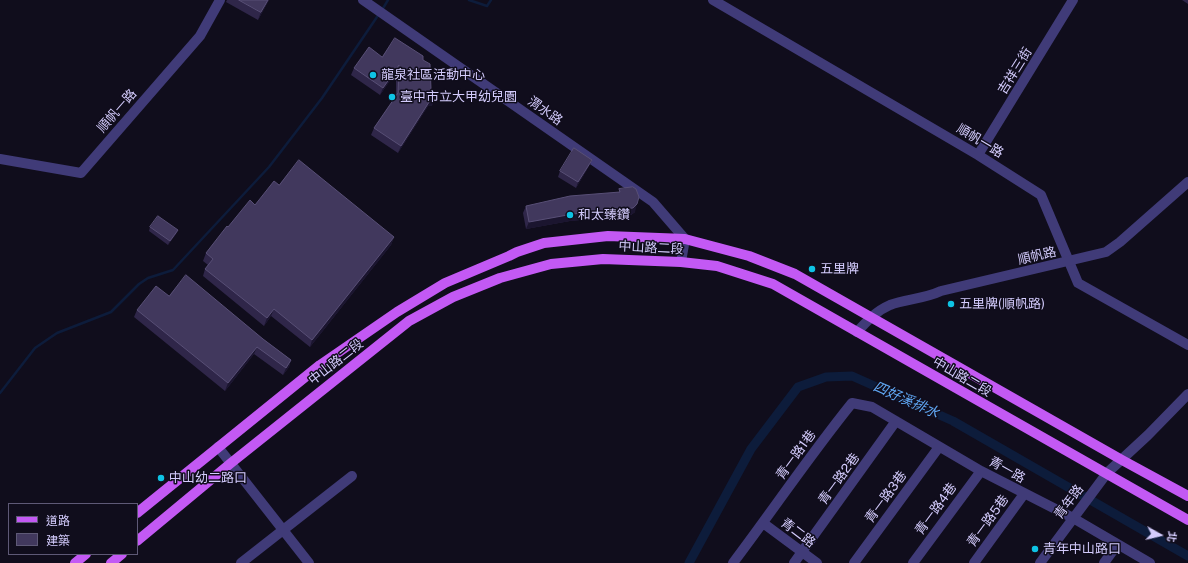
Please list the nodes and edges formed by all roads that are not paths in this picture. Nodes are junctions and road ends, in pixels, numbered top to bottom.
1 (220, 0) edge
2 (363, 0) edge
3 (713, 0) edge
4 (1073, 0) edge
5 (978, 155) junction
6 (0, 159) edge
7 (1188, 182) edge
8 (685, 239) junction
9 (682, 262) junction
10 (1069, 262) junction
11 (870, 317) junction
12 (857, 332) junction
13 (1188, 345) edge
14 (1188, 394) edge
15 (852, 403) joint
16 (896, 421) junction
17 (218, 447) junction
18 (939, 447) junction
19 (1122, 460) junction
20 (231, 463) junction
21 (981, 470) junction
22 (1107, 473) junction
23 (352, 476) dead end
24 (1024, 494) junction
25 (1188, 496) edge
26 (138, 512) edge
27 (1073, 518) junction
28 (1188, 520) edge
29 (763, 523) junction
30 (283, 530) junction
31 (138, 540) edge
32 (1117, 545) junction
33 (802, 552) junction
34 (85, 555) edge
35 (121, 555) edge
36 (75, 563) edge
37 (111, 563) edge
38 (241, 563) edge
39 (309, 563) edge
40 (733, 563) edge
41 (794, 563) edge
42 (817, 563) edge
43 (854, 563) edge
44 (913, 563) edge
45 (974, 563) edge
46 (1040, 563) edge
47 (1104, 563) edge
48 (1150, 563) edge

1 - 6 street, 順帆一路
2 - 8 street, 渭水路
3 - 5 street, 順帆一路
4 - 5 street, 吉祥三街
5 - 10 street, 順帆一路
7 - 10 street, 順帆路
8 - 9 street
8 - 11 main road, 中山路二段
8 - 17 main road, 中山路二段
9 - 12 main road, 中山路二段
9 - 20 main road, 中山路二段
10 - 11 street, 順帆路
10 - 13 street, 順帆一路
11 - 12 street, 順帆路
11 - 19 main road, 中山路二段
12 - 22 main road, 中山路二段
14 - 19 street, 青年路
15 - 16 street, 青一路
15 - 29 street, 青一路1巷
16 - 18 street, 青一路
16 - 33 street, 青一路2巷
17 - 20 street
17 - 26 main road, 中山路二段
18 - 21 street, 青一路
18 - 43 street, 青一路3巷
19 - 22 street, 青年路
19 - 25 main road, 中山路二段
20 - 30 street
20 - 31 main road, 中山路二段
21 - 24 street, 青一路
21 - 44 street, 青一路4巷
22 - 27 street, 青年路
22 - 28 main road, 中山路二段
23 - 30 street
24 - 27 street, 青一路
24 - 45 street, 青一路5巷
27 - 32 street, 青一路
27 - 46 street, 青年路
29 - 33 street, 青二路
29 - 40 street, 青一路1巷
30 - 38 street
30 - 39 street
32 - 47 street
32 - 48 street, 青一路
33 - 41 street, 青一路2巷
33 - 42 street, 青二路
34 - 36 main road
35 - 37 main road

